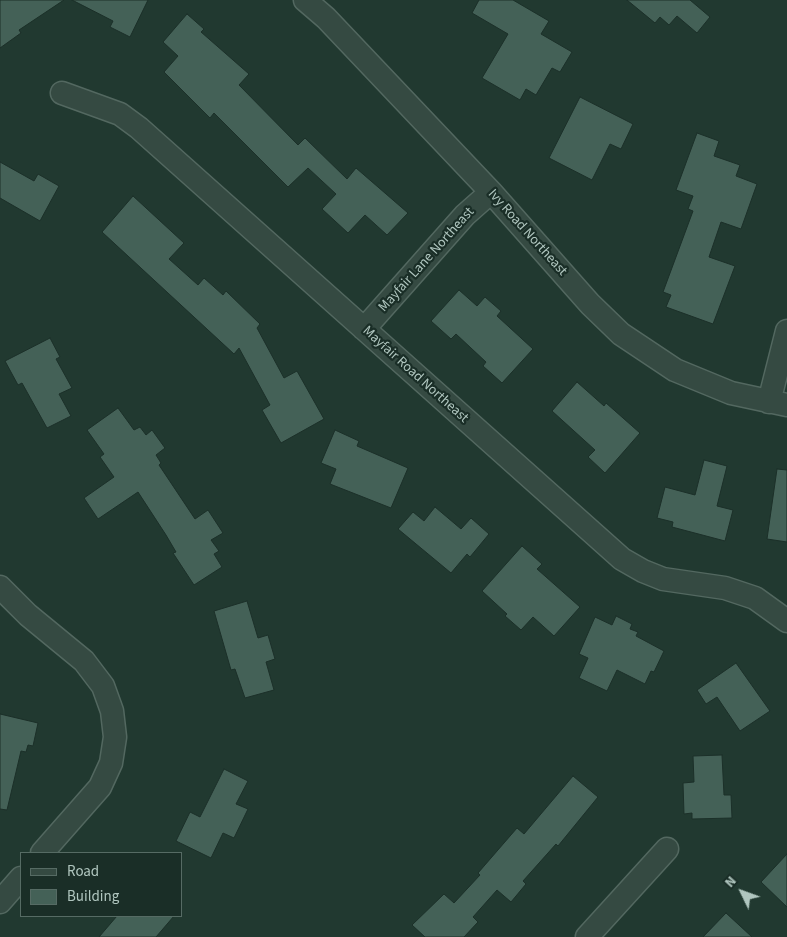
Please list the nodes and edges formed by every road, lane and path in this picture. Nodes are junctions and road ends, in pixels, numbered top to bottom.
1 (305, 0) edge
2 (62, 93) dead end
3 (491, 192) junction
4 (364, 329) junction
5 (787, 331) edge
6 (778, 403) edge
7 (0, 587) edge
8 (787, 621) edge
9 (667, 849) dead end
10 (43, 852) edge
11 (20, 879) edge
12 (0, 902) edge
13 (587, 937) edge

1 - 3 street, Ivy Road Northeast
2 - 4 street, Mayfair Road Northeast
3 - 4 street, Mayfair Lane Northeast
3 - 6 street, Ivy Road Northeast
4 - 8 street, Mayfair Road Northeast
5 - 6 street
7 - 10 street
9 - 13 street
11 - 12 street

